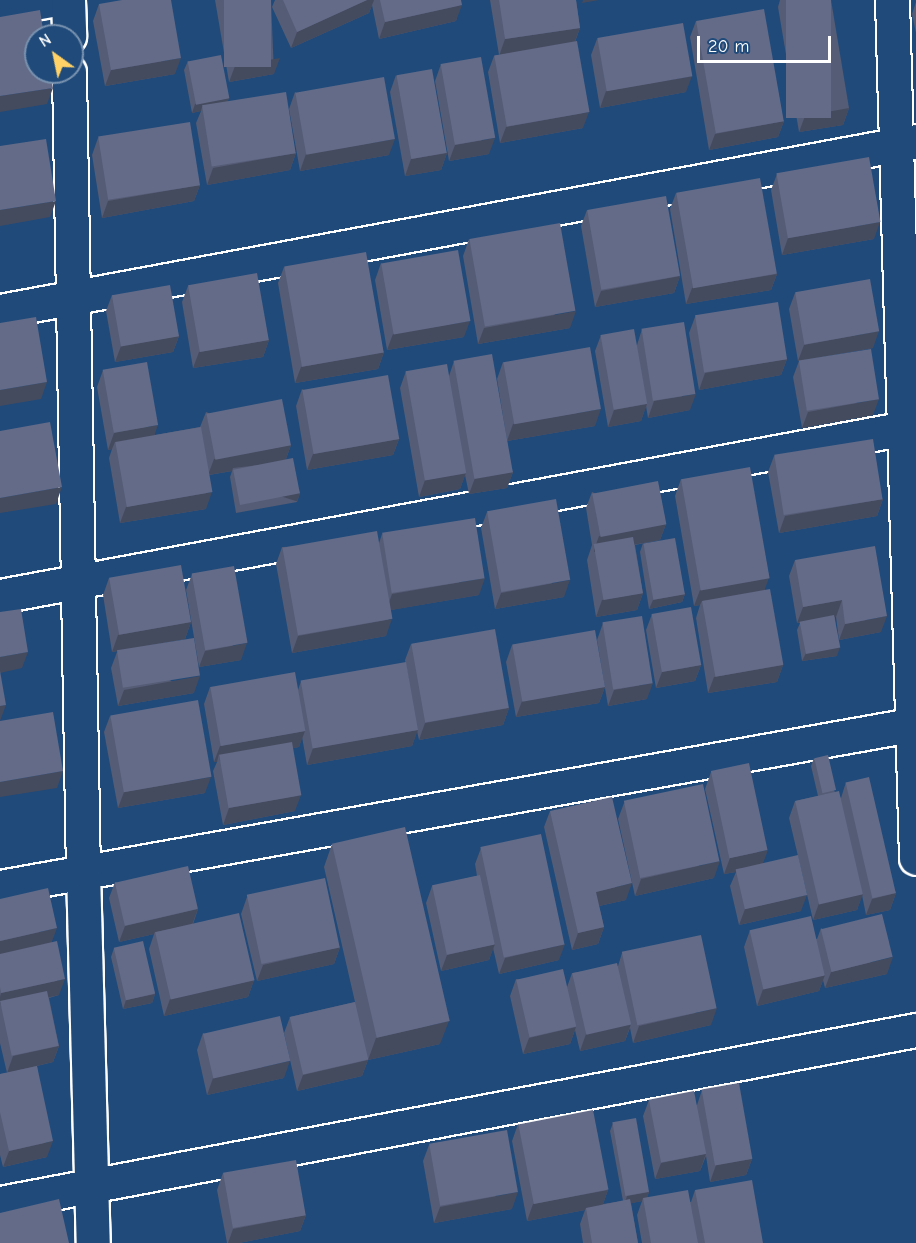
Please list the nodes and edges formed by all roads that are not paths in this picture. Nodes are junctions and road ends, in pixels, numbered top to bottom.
1 (51, 0) edge
2 (68, 0) edge
3 (892, 0) edge
4 (0, 9) edge
5 (69, 24) edge
6 (69, 84) edge
7 (905, 143) edge
8 (73, 298) junction
9 (0, 311) edge
10 (912, 427) edge
11 (78, 582) junction
12 (0, 597) edge
13 (915, 724) edge
14 (916, 858) edge
15 (83, 871) junction
16 (0, 887) edge
17 (916, 1030) edge
18 (92, 1186) junction
19 (0, 1203) edge
20 (93, 1243) edge

1 - 4 street
2 - 5 street
3 - 7 street
6 - 8 street
7 - 8 street
7 - 10 street
8 - 9 street
8 - 11 street
10 - 11 street
10 - 13 street
11 - 12 street
11 - 15 street
13 - 14 street
13 - 15 street
15 - 16 street
15 - 18 street
17 - 18 street
18 - 19 street
18 - 20 street

